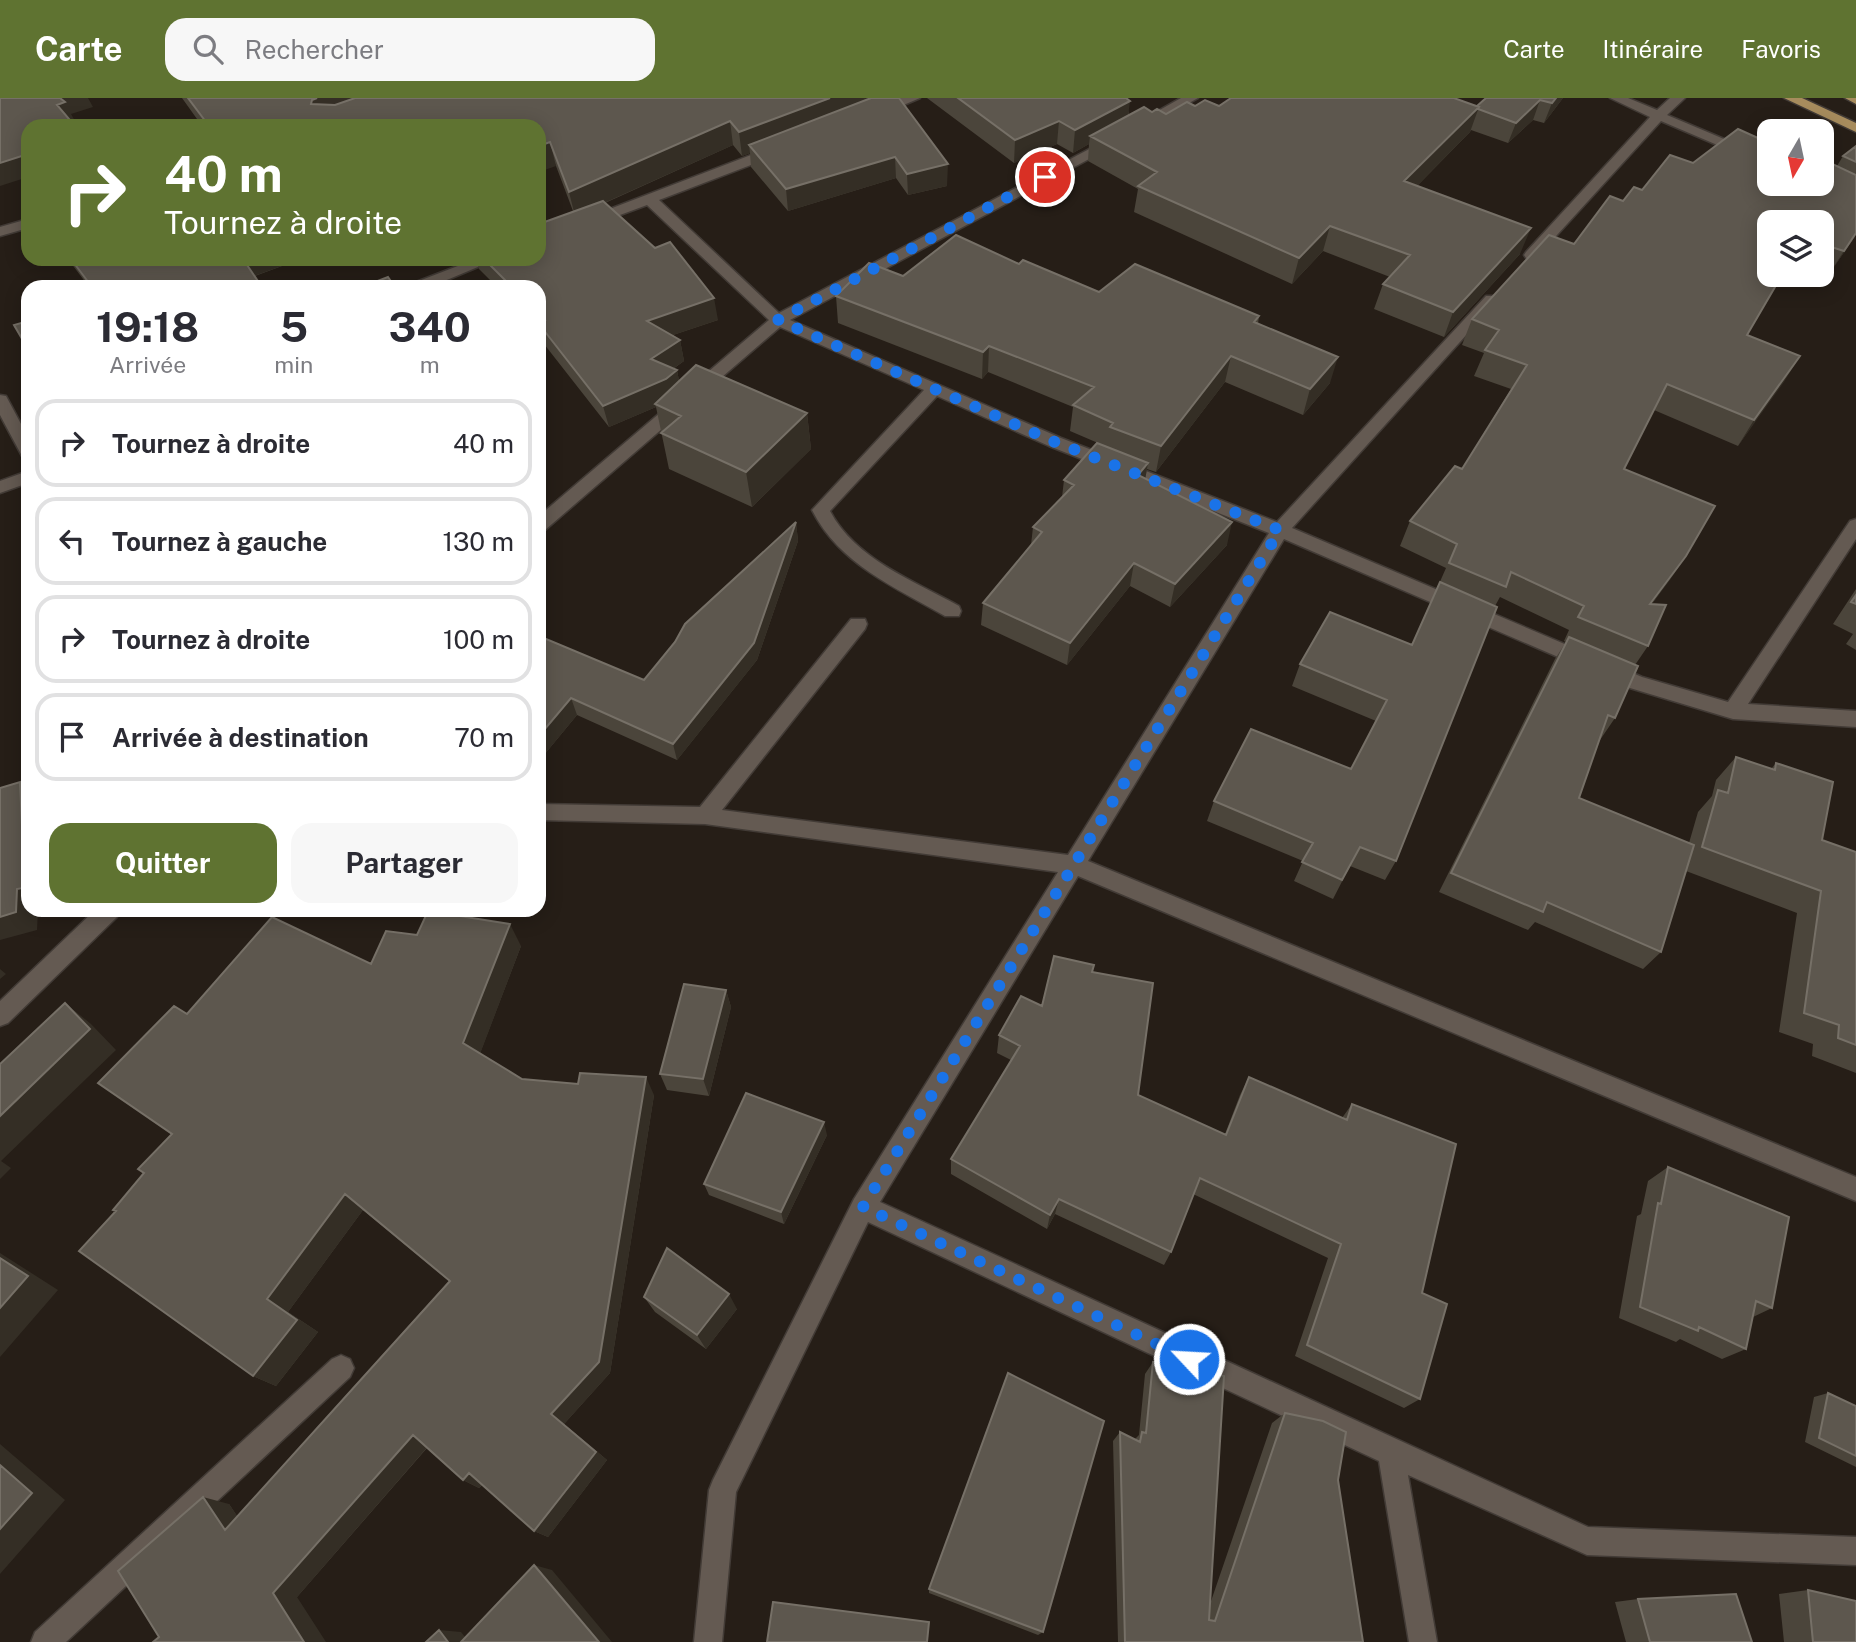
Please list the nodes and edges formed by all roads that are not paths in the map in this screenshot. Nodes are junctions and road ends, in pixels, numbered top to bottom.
1 (913, 98) edge
2 (1191, 98) edge
3 (1617, 98) edge
4 (1678, 98) edge
5 (1791, 98) edge
6 (1660, 114) junction
7 (862, 117) edge
8 (1856, 128) edge
9 (787, 146) edge
10 (1757, 158) edge
11 (649, 199) junction
12 (21, 225) edge
13 (0, 232) edge
14 (546, 237) edge
15 (472, 266) edge
16 (1521, 266) edge
17 (434, 280) edge
18 (1503, 286) edge
19 (778, 320) junction
20 (934, 389) junction
21 (0, 400) edge
22 (21, 439) edge
23 (21, 480) edge
24 (0, 487) edge
25 (546, 520) edge
26 (1856, 525) edge
27 (1280, 530) junction
28 (952, 611) dead end
29 (858, 624) dead end
30 (1733, 711) junction
31 (1856, 719) edge
32 (546, 812) edge
33 (705, 816) junction
34 (1075, 865) junction
35 (101, 917) edge
36 (0, 1016) edge
37 (1856, 1189) edge
38 (863, 1207) junction
39 (341, 1368) dead end
40 (1391, 1453) junction
41 (1856, 1551) edge
42 (45, 1642) edge
43 (708, 1642) edge
44 (1423, 1642) edge

1 - 7 street
2 - 19 street
3 - 6 street
4 - 6 street
5 - 8 main road
6 - 10 street
6 - 16 street
9 - 11 street
11 - 14 street
11 - 19 street
12 - 13 street
15 - 17 street
18 - 27 street
19 - 20 street
19 - 25 street
20 - 27 street
20 - 28 street
21 - 22 street
23 - 24 street
26 - 30 street
27 - 30 street
27 - 34 street
29 - 33 street
30 - 31 street
32 - 33 street
33 - 34 street
34 - 37 street
34 - 38 street
35 - 36 street
38 - 40 street
38 - 43 street
39 - 42 street
40 - 41 street
40 - 44 street

